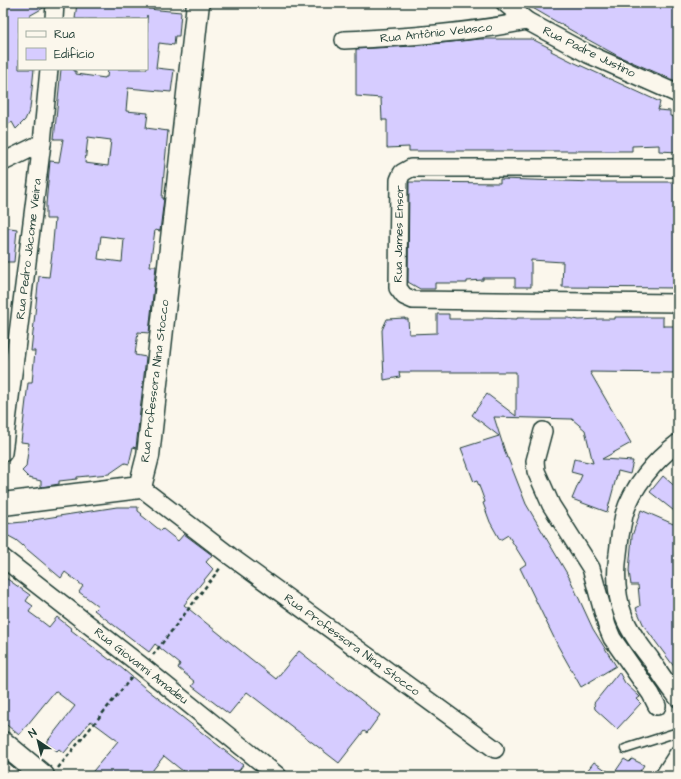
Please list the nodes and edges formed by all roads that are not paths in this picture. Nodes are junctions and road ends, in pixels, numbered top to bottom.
1 (55, 3) edge
2 (198, 3) edge
3 (505, 3) edge
4 (54, 18) edge
5 (527, 20) junction
6 (344, 40) dead end
7 (49, 70) edge
8 (678, 94) edge
9 (42, 143) junction
10 (3, 162) edge
11 (678, 168) edge
12 (678, 303) edge
13 (543, 431) dead end
14 (678, 443) edge
15 (3, 453) edge
16 (140, 487) junction
17 (3, 504) edge
18 (3, 558) edge
19 (617, 562) junction
20 (591, 568) junction
21 (678, 698) edge
22 (657, 706) dead end
23 (678, 732) edge
24 (3, 743) edge
25 (495, 749) dead end
26 (626, 749) dead end
27 (678, 754) edge
28 (34, 774) edge
29 (278, 776) edge
30 (664, 776) edge

1 - 4 street
2 - 16 street, Rua Professora Nina Stocco
3 - 5 street, Rua Padre Justino
5 - 6 street, Rua Antônio Velasco
5 - 8 street, Rua Padre Justino
7 - 9 street, Rua Pedro Jácome Vieira
9 - 10 street
9 - 15 street, Rua Pedro Jácome Vieira
11 - 12 street, Rua James Ensor
13 - 20 street
14 - 19 street
16 - 17 street
16 - 25 street, Rua Professora Nina Stocco
18 - 29 street, Rua Giovanni Amadeu
19 - 20 street
19 - 21 street
20 - 22 street
23 - 26 lane
24 - 28 street
27 - 30 street

